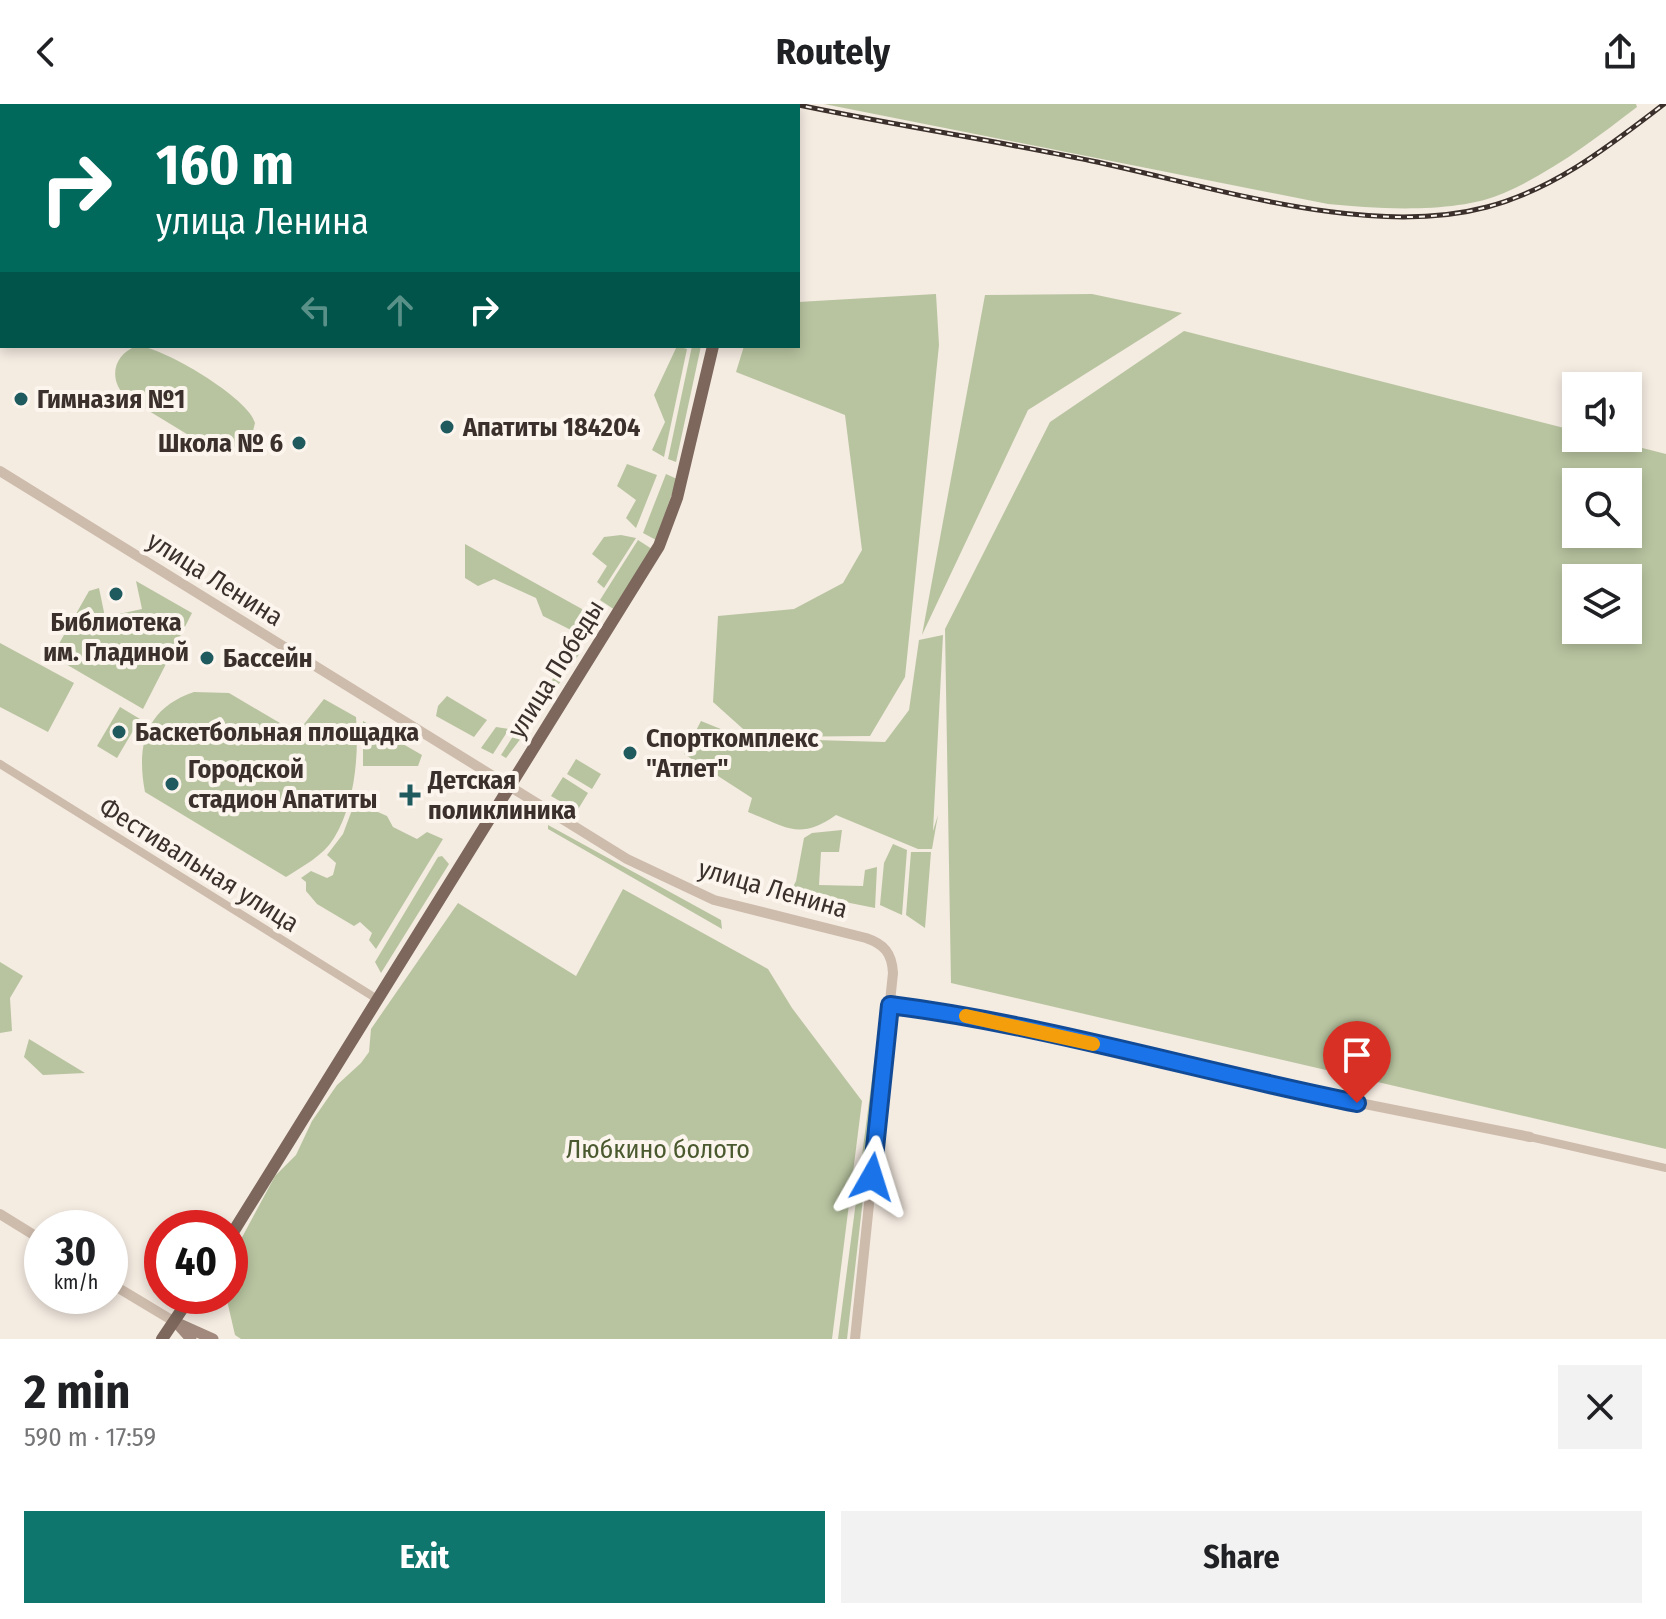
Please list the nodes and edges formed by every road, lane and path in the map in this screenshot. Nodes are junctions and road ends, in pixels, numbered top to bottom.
1 (713, 348) edge
2 (0, 471) edge
3 (0, 764) edge
4 (508, 786) junction
5 (377, 999) junction
6 (890, 1005) junction
7 (1530, 1137) joint
8 (1666, 1168) edge
9 (247, 1210) edge
10 (0, 1214) edge
11 (24, 1229) edge
12 (128, 1294) edge
13 (180, 1314) edge
14 (175, 1322) junction
15 (162, 1339) edge
16 (191, 1339) edge
17 (213, 1339) edge
18 (855, 1339) edge

1 - 4 main road, улица Победы
2 - 4 street, улица Ленина
3 - 5 street, Фестивальная улица
4 - 5 main road, улица Победы
4 - 6 street, улица Ленина
5 - 9 main road, улица Победы
6 - 7 street
6 - 18 street, улица Ленина
7 - 8 street
10 - 11 street
12 - 14 street
13 - 14 main road
14 - 15 main road
14 - 16 main road
14 - 17 main road

